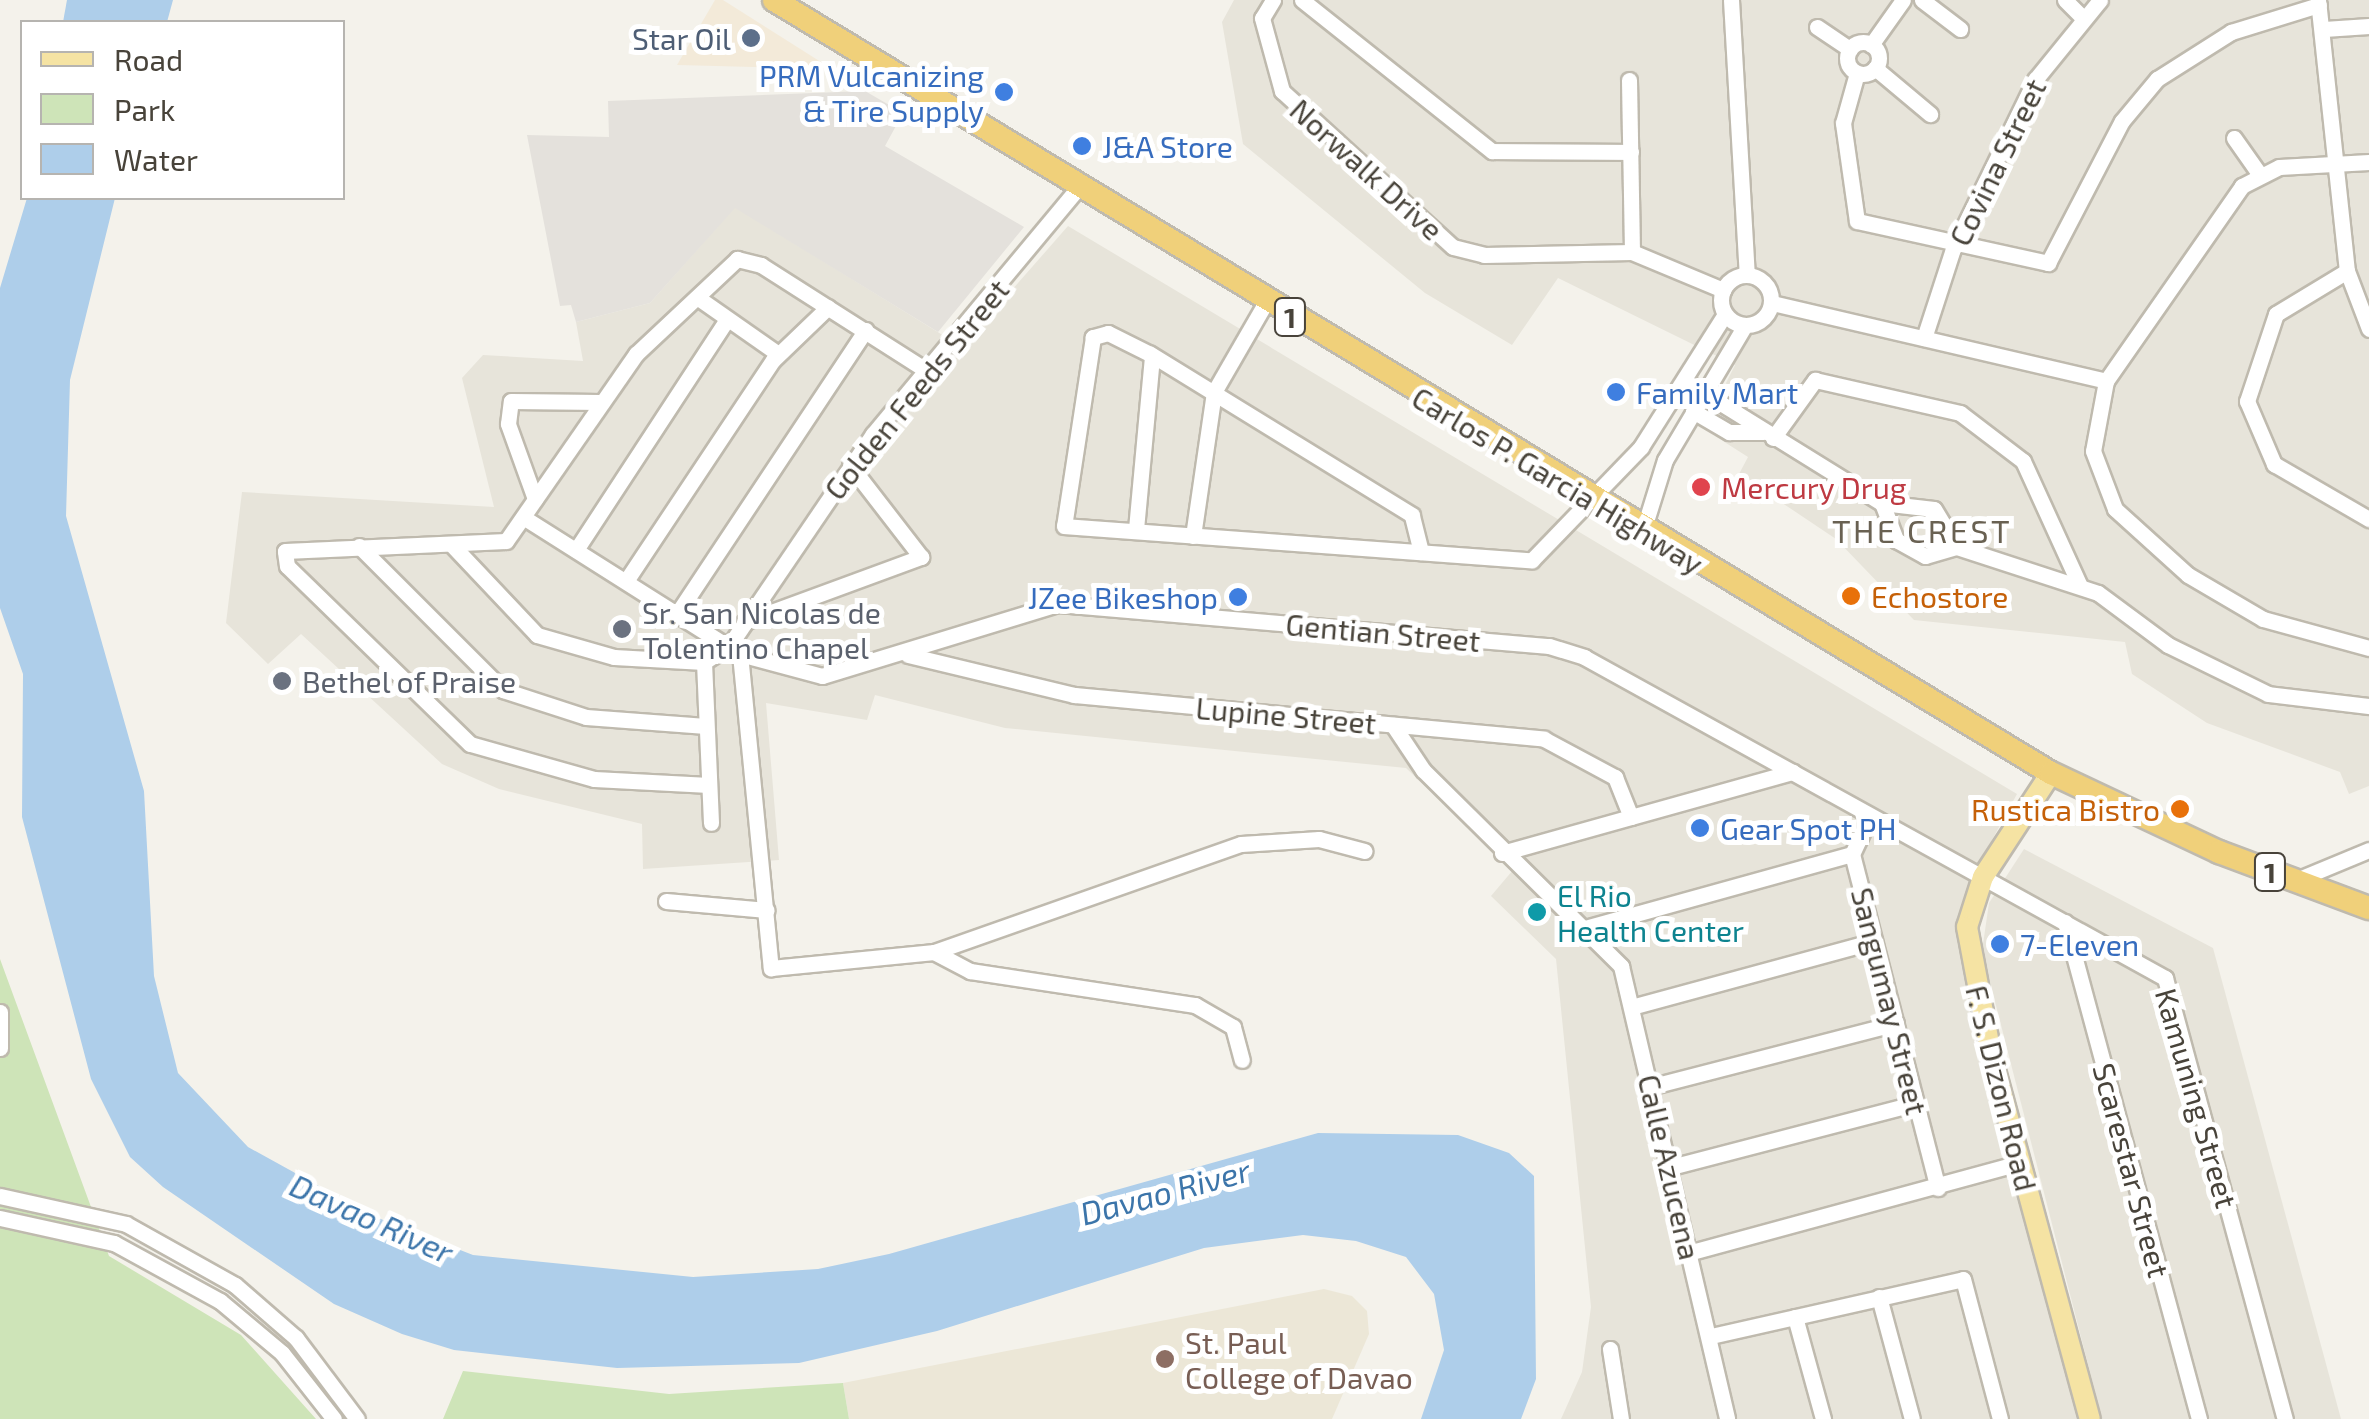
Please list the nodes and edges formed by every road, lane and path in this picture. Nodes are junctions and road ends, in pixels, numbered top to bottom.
1 (774, 0) edge
2 (1273, 0) edge
3 (1302, 0) edge
4 (1732, 0) edge
5 (1903, 0) edge
6 (1922, 0) edge
7 (2065, 0) edge
8 (2100, 0) edge
9 (2319, 2) edge
10 (2081, 16) junction
11 (2369, 26) edge
12 (1817, 27) dead end
13 (2324, 28) junction
14 (1960, 29) dead end
15 (1871, 45) junction
16 (1850, 49) junction
17 (1875, 68) junction
18 (1857, 73) junction
19 (1629, 80) dead end
20 (1930, 114) dead end
21 (2234, 138) dead end
22 (1631, 152) junction
23 (2340, 162) junction
24 (2369, 162) edge
25 (2258, 172) junction
26 (1078, 188) junction
27 (1953, 249) junction
28 (1632, 252) junction
29 (2347, 270) junction
30 (1747, 274) junction
31 (1723, 290) junction
32 (701, 300) junction
33 (1266, 302) junction
34 (1772, 302) junction
35 (828, 307) junction
36 (1725, 314) junction
37 (727, 319) junction
38 (1745, 325) junction
39 (2369, 329) edge
40 (866, 330) junction
41 (1924, 338) junction
42 (778, 354) junction
43 (1152, 356) junction
44 (926, 370) junction
45 (1684, 381) junction
46 (2106, 381) junction
47 (1214, 392) junction
48 (1704, 392) junction
49 (600, 402) junction
50 (1693, 410) junction
51 (1655, 430) junction
52 (1768, 435) junction
53 (1674, 441) junction
54 (850, 465) junction
55 (535, 499) junction
56 (1592, 501) junction
57 (1882, 503) junction
58 (524, 517) junction
59 (2369, 519) edge
60 (1136, 530) junction
61 (1643, 531) junction
62 (1194, 536) junction
63 (452, 545) junction
64 (359, 546) junction
65 (1957, 547) junction
66 (576, 550) junction
67 (1422, 552) junction
68 (626, 582) junction
69 (2080, 586) junction
70 (677, 614) junction
71 (744, 622) junction
72 (2369, 648) edge
73 (734, 650) junction
74 (908, 655) junction
75 (704, 662) junction
76 (2369, 706) edge
77 (1393, 725) junction
78 (706, 726) junction
79 (1793, 772) junction
80 (2051, 773) junction
81 (709, 785) junction
82 (1870, 816) junction
83 (1632, 817) junction
84 (711, 824) dead end
85 (2369, 850) edge
86 (1364, 851) dead end
87 (1502, 853) junction
88 (1852, 854) junction
89 (1983, 877) junction
90 (2292, 881) junction
91 (666, 902) dead end
92 (2369, 908) edge
93 (767, 910) junction
94 (2065, 922) junction
95 (1585, 928) junction
96 (1874, 941) junction
97 (934, 952) junction
98 (1635, 1006) junction
99 (0, 1012) edge
100 (1896, 1023) junction
101 (0, 1048) edge
102 (1242, 1060) dead end
103 (1653, 1086) junction
104 (1916, 1103) junction
105 (2020, 1163) junction
106 (1671, 1167) junction
107 (1938, 1188) junction
108 (0, 1196) edge
109 (0, 1218) edge
110 (1688, 1253) junction
111 (1880, 1297) junction
112 (1795, 1317) junction
113 (1710, 1336) junction
114 (1610, 1350) dead end
115 (334, 1419) edge
116 (358, 1419) edge
117 (1621, 1419) edge
118 (1728, 1419) edge
119 (1822, 1419) edge
120 (1912, 1419) edge
121 (2000, 1419) edge
122 (2090, 1419) edge
123 (2199, 1419) edge
124 (2285, 1419) edge

1 - 26 highway, Carlos P. Garcia Highway / 1
2 - 28 street, Norwalk Drive
3 - 22 street
4 - 30 street
5 - 15 street
6 - 14 street
7 - 10 street
8 - 10 street, Covina Street
9 - 13 street
9 - 27 street
10 - 27 street, Covina Street
11 - 13 street
12 - 16 street
13 - 23 street
15 - 16 street
15 - 17 street
16 - 18 street
17 - 18 street
17 - 20 street
18 - 27 street
19 - 22 street
21 - 25 street
22 - 28 street
23 - 24 street
23 - 25 street
23 - 29 street
25 - 46 street
26 - 33 highway, Carlos P. Garcia Highway / 1
26 - 44 street, Golden Feeds Street
27 - 41 street, Covina Street
28 - 31 street, Norwalk Drive
29 - 39 street
29 - 59 street
30 - 31 street
30 - 34 street
31 - 36 street
32 - 35 street
32 - 37 street
32 - 49 street
33 - 47 street
33 - 56 highway, Carlos P. Garcia Highway / 1
34 - 38 street
34 - 41 street
35 - 40 street
35 - 42 street
36 - 38 street
36 - 45 street
37 - 42 street
37 - 66 street
38 - 48 street
40 - 44 street
40 - 70 street
41 - 46 street
42 - 68 street
43 - 47 street
43 - 60 street
43 - 60 street
44 - 54 street, Golden Feeds Street
45 - 48 street
45 - 51 street
46 - 72 street
47 - 62 street
47 - 67 street
48 - 50 street
48 - 52 street
49 - 55 street
49 - 55 street
50 - 52 street
50 - 53 street
51 - 53 street
51 - 56 street
52 - 57 street
52 - 69 street
53 - 61 street
54 - 71 street, Golden Feeds Street
54 - 71 street
55 - 58 street
56 - 61 highway, Carlos P. Garcia Highway / 1
56 - 67 street
57 - 65 street
57 - 65 street
58 - 63 street
58 - 66 street, Gentian Street
60 - 62 street
61 - 80 highway, Carlos P. Garcia Highway / 1
62 - 67 street
63 - 64 street
63 - 75 street
64 - 78 street
64 - 81 street
65 - 69 street
66 - 68 street, Gentian Street
68 - 70 street, Gentian Street
69 - 76 street
70 - 73 street, Gentian Street
71 - 73 street, Golden Feeds Street
73 - 74 street, Gentian Street
73 - 75 street
73 - 93 street
74 - 77 street, Lupine Street
74 - 79 street, Gentian Street
75 - 78 street
77 - 83 street, Lupine Street
77 - 87 street, Calle Azucena
78 - 81 street
79 - 82 street, Gentian Street
79 - 83 street
80 - 89 main road, F. S. Dizon Road
80 - 90 highway, Carlos P. Garcia Highway / 1
81 - 84 street
82 - 88 street, Sangumay Street
82 - 89 street, Gentian Street
83 - 87 street
85 - 90 street
86 - 97 street
87 - 95 street, Calle Azucena
88 - 95 street
88 - 96 street, Sangumay Street
89 - 94 street, Kamuning Street
89 - 105 main road, F. S. Dizon Road
90 - 92 highway, Carlos P. Garcia Highway / 1
91 - 93 street
93 - 97 street
94 - 123 street, Scarestar Street
94 - 124 street, Kamuning Street
95 - 98 street, Calle Azucena
96 - 98 street
96 - 100 street, Sangumay Street
97 - 102 street
98 - 103 street, Calle Azucena
99 - 101 street
100 - 103 street
100 - 104 street, Sangumay Street
103 - 106 street, Calle Azucena
104 - 106 street
104 - 107 street, Sangumay Street
105 - 107 street
105 - 122 main road, F. S. Dizon Road
106 - 110 street, Calle Azucena
107 - 110 street
108 - 116 street
109 - 115 street
110 - 113 street, Calle Azucena
111 - 112 street
111 - 120 street
111 - 121 street
112 - 113 street
112 - 119 street
113 - 118 street, Calle Azucena
114 - 117 street

